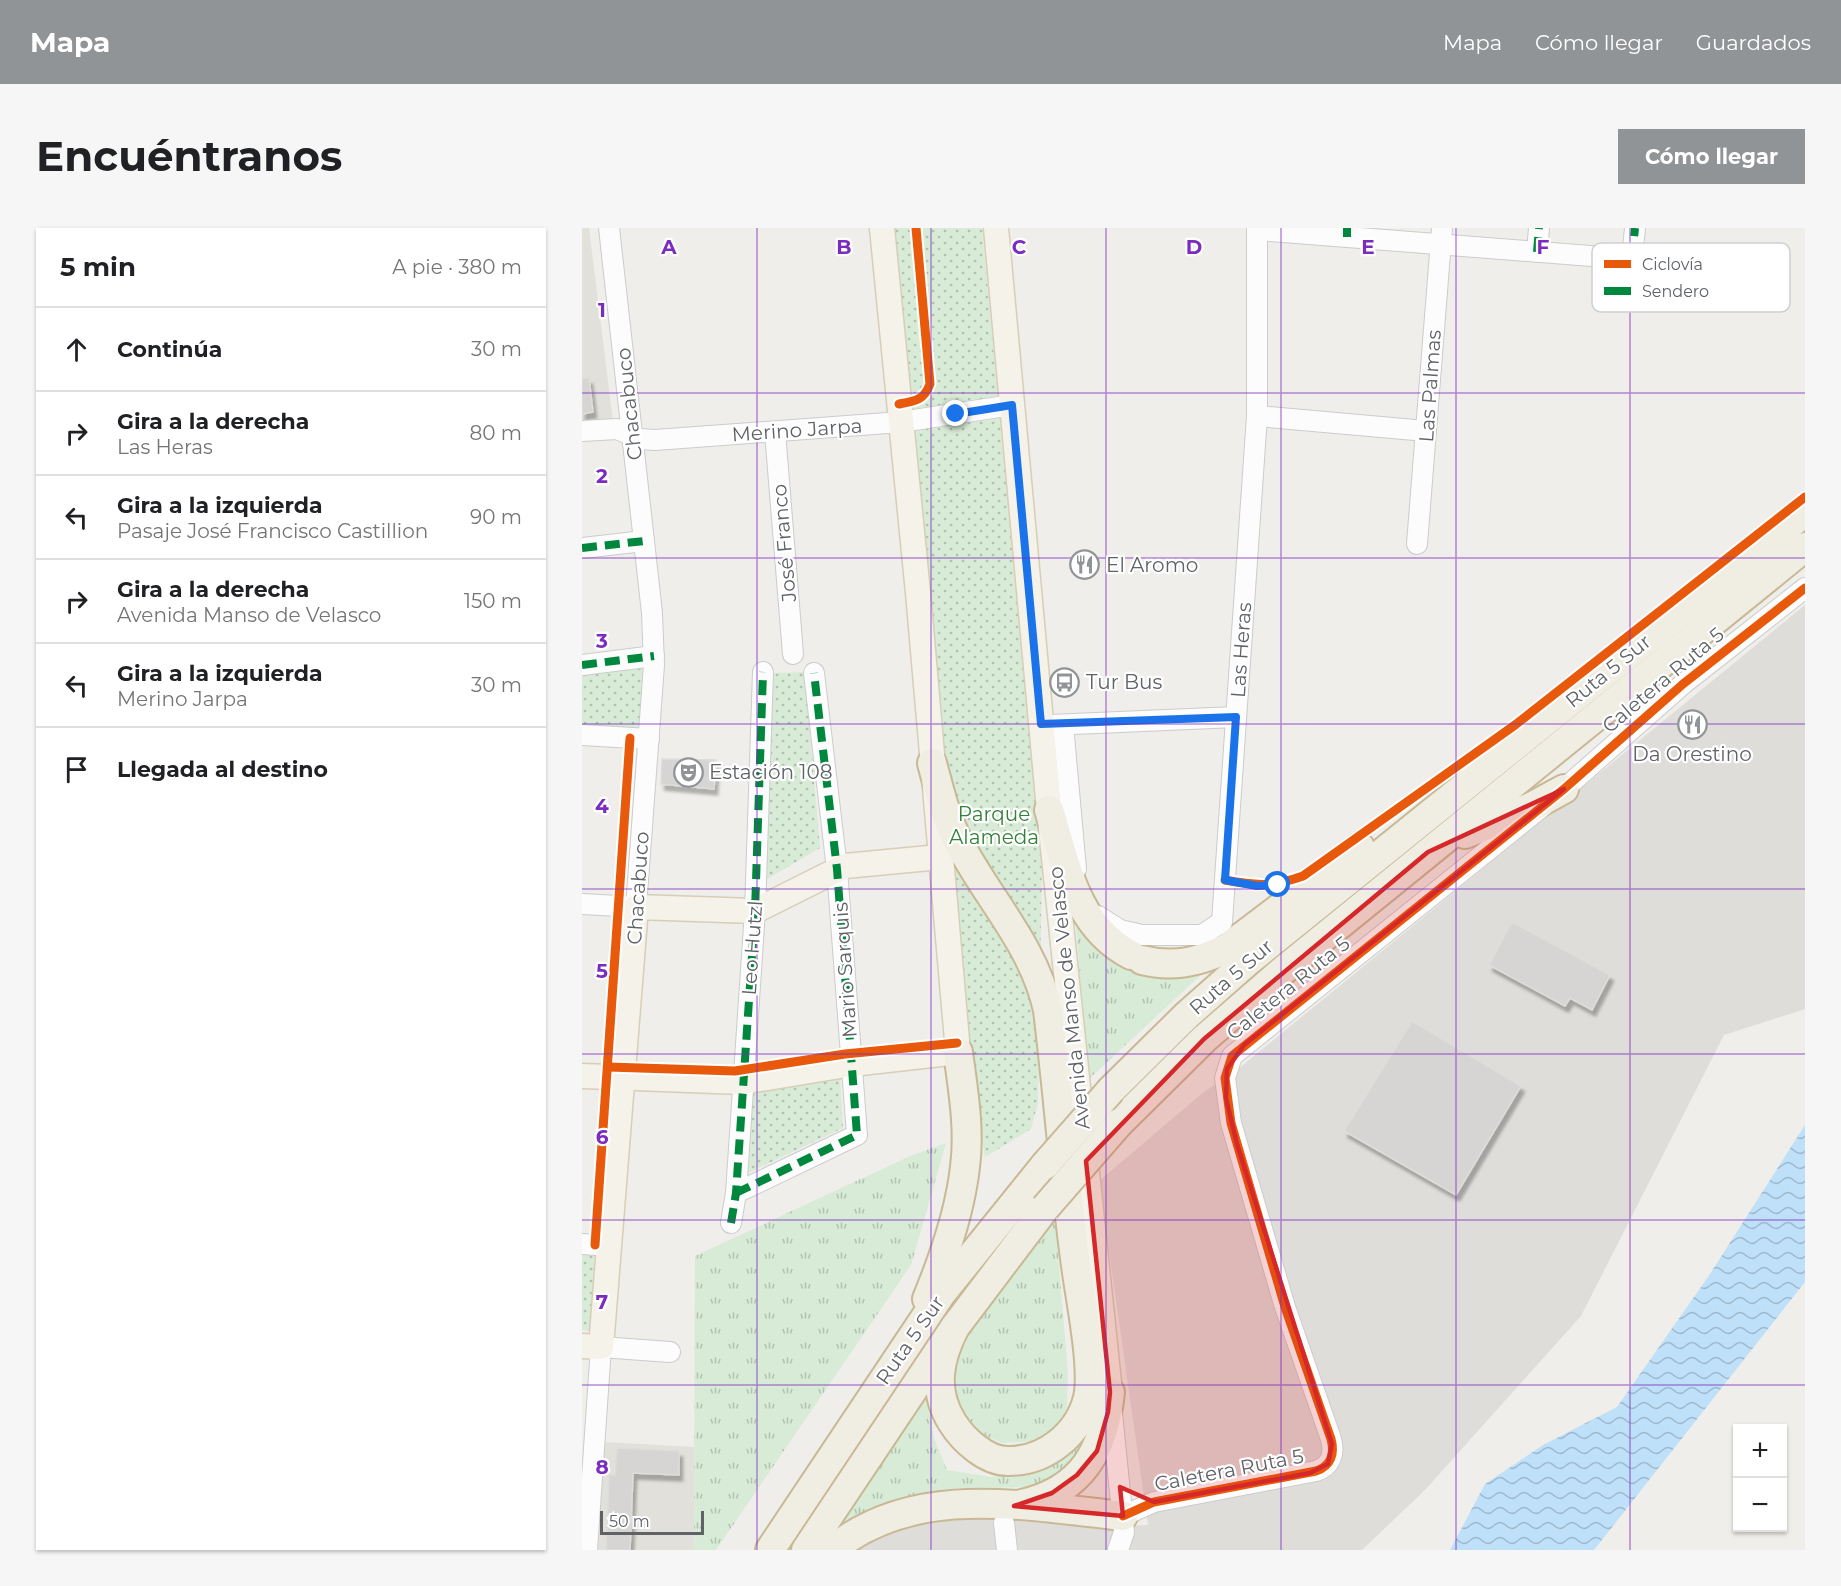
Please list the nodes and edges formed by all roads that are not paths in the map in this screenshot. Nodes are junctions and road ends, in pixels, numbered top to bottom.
1 (609, 228) edge
2 (882, 228) edge
3 (996, 228) edge
4 (1539, 228) edge
5 (1635, 228) edge
6 (1257, 229) edge
7 (1347, 233) edge
8 (1441, 236) edge
9 (1634, 243) edge
10 (1537, 252) junction
11 (1592, 256) edge
12 (1012, 405) junction
13 (1257, 416) junction
14 (901, 422) junction
15 (582, 431) edge
16 (1426, 431) junction
17 (775, 432) junction
18 (632, 436) junction
19 (1805, 512) edge
20 (644, 541) junction
21 (1418, 544) dead end
22 (1805, 547) edge
23 (582, 548) edge
24 (1805, 588) edge
25 (793, 654) dead end
26 (654, 656) junction
27 (582, 665) edge
28 (763, 672) dead end
29 (813, 673) dead end
30 (1236, 717) junction
31 (1052, 725) junction
32 (582, 735) edge
33 (649, 739) junction
34 (932, 763) joint
35 (1489, 766) junction
36 (1564, 789) junction
37 (1049, 810) junction
38 (1428, 852) junction
39 (953, 856) junction
40 (837, 869) junction
41 (582, 904) edge
42 (636, 907) junction
43 (756, 910) junction
44 (958, 1052) junction
45 (852, 1064) junction
46 (582, 1076) edge
47 (623, 1080) junction
48 (742, 1082) junction
49 (735, 1193) junction
50 (730, 1223) dead end
51 (582, 1244) edge
52 (609, 1246) junction
53 (955, 1327) junction
54 (908, 1341) junction
55 (592, 1347) edge
56 (670, 1352) dead end
57 (1110, 1392) junction
58 (1120, 1483) junction
59 (1154, 1502) junction
60 (1009, 1515) junction
61 (1123, 1516) junction
62 (586, 1550) edge
63 (770, 1550) edge
64 (806, 1550) edge
65 (832, 1550) edge
66 (1007, 1550) edge
67 (1118, 1550) edge

1 - 18 street, Chacabuco
2 - 14 main road
3 - 12 main road, Avenida Manso de Velasco
4 - 10 street
5 - 9 street
6 - 7 street
6 - 13 street, Las Heras
7 - 8 street
8 - 10 street
8 - 16 street, Las Palmas
10 - 11 street
12 - 14 street, Merino Jarpa
12 - 31 main road, Avenida Manso de Velasco
13 - 16 street
13 - 30 street, Las Heras
14 - 17 street, Merino Jarpa
14 - 34 main road
15 - 18 street, Merino Jarpa
16 - 21 street, Las Palmas
17 - 18 street, Merino Jarpa
17 - 25 street, José Franco
18 - 20 street, Chacabuco
19 - 35 highway, Ruta 5 Sur
20 - 23 street
20 - 26 street, Chacabuco
22 - 38 highway, Ruta 5 Sur
24 - 36 street, Caletera Ruta 5
26 - 27 street
26 - 33 street, Chacabuco
28 - 43 street, Leo Hutzl
29 - 40 street, Mario Sarquis
30 - 31 street
30 - 31 street, Las Heras
31 - 37 main road, Avenida Manso de Velasco
32 - 33 street
33 - 42 street, Chacabuco
34 - 39 highway
35 - 37 highway
35 - 54 highway, Ruta 5 Sur, bridge
36 - 38 highway
36 - 59 street, Caletera Ruta 5
37 - 57 main road, Avenida Manso de Velasco
38 - 53 highway, Ruta 5 Sur, bridge
39 - 40 main road
39 - 44 main road
39 - 53 highway
40 - 43 main road
40 - 45 street, Mario Sarquis
41 - 42 street
42 - 43 main road
42 - 47 main road, Chacabuco
43 - 48 street, Leo Hutzl
44 - 45 main road
44 - 54 highway
45 - 48 main road
45 - 49 street, Mario Sarquis
46 - 47 main road
47 - 48 main road
47 - 52 main road, Chacabuco
48 - 49 street, Leo Hutzl
49 - 50 street, Leo Hutzl
51 - 52 street
52 - 55 main road, Chacabuco
53 - 64 highway, Ruta 5 Sur
54 - 63 highway, Ruta 5 Sur
55 - 56 street
55 - 62 street, Chacabuco
57 - 58 street, Avenida Manso de Velasco
57 - 60 highway
58 - 59 street
58 - 61 street, Avenida Manso de Velasco
59 - 61 street, Caletera Ruta 5
60 - 61 highway
60 - 65 highway
60 - 66 street
61 - 67 street, Avenida Manso de Velasco

